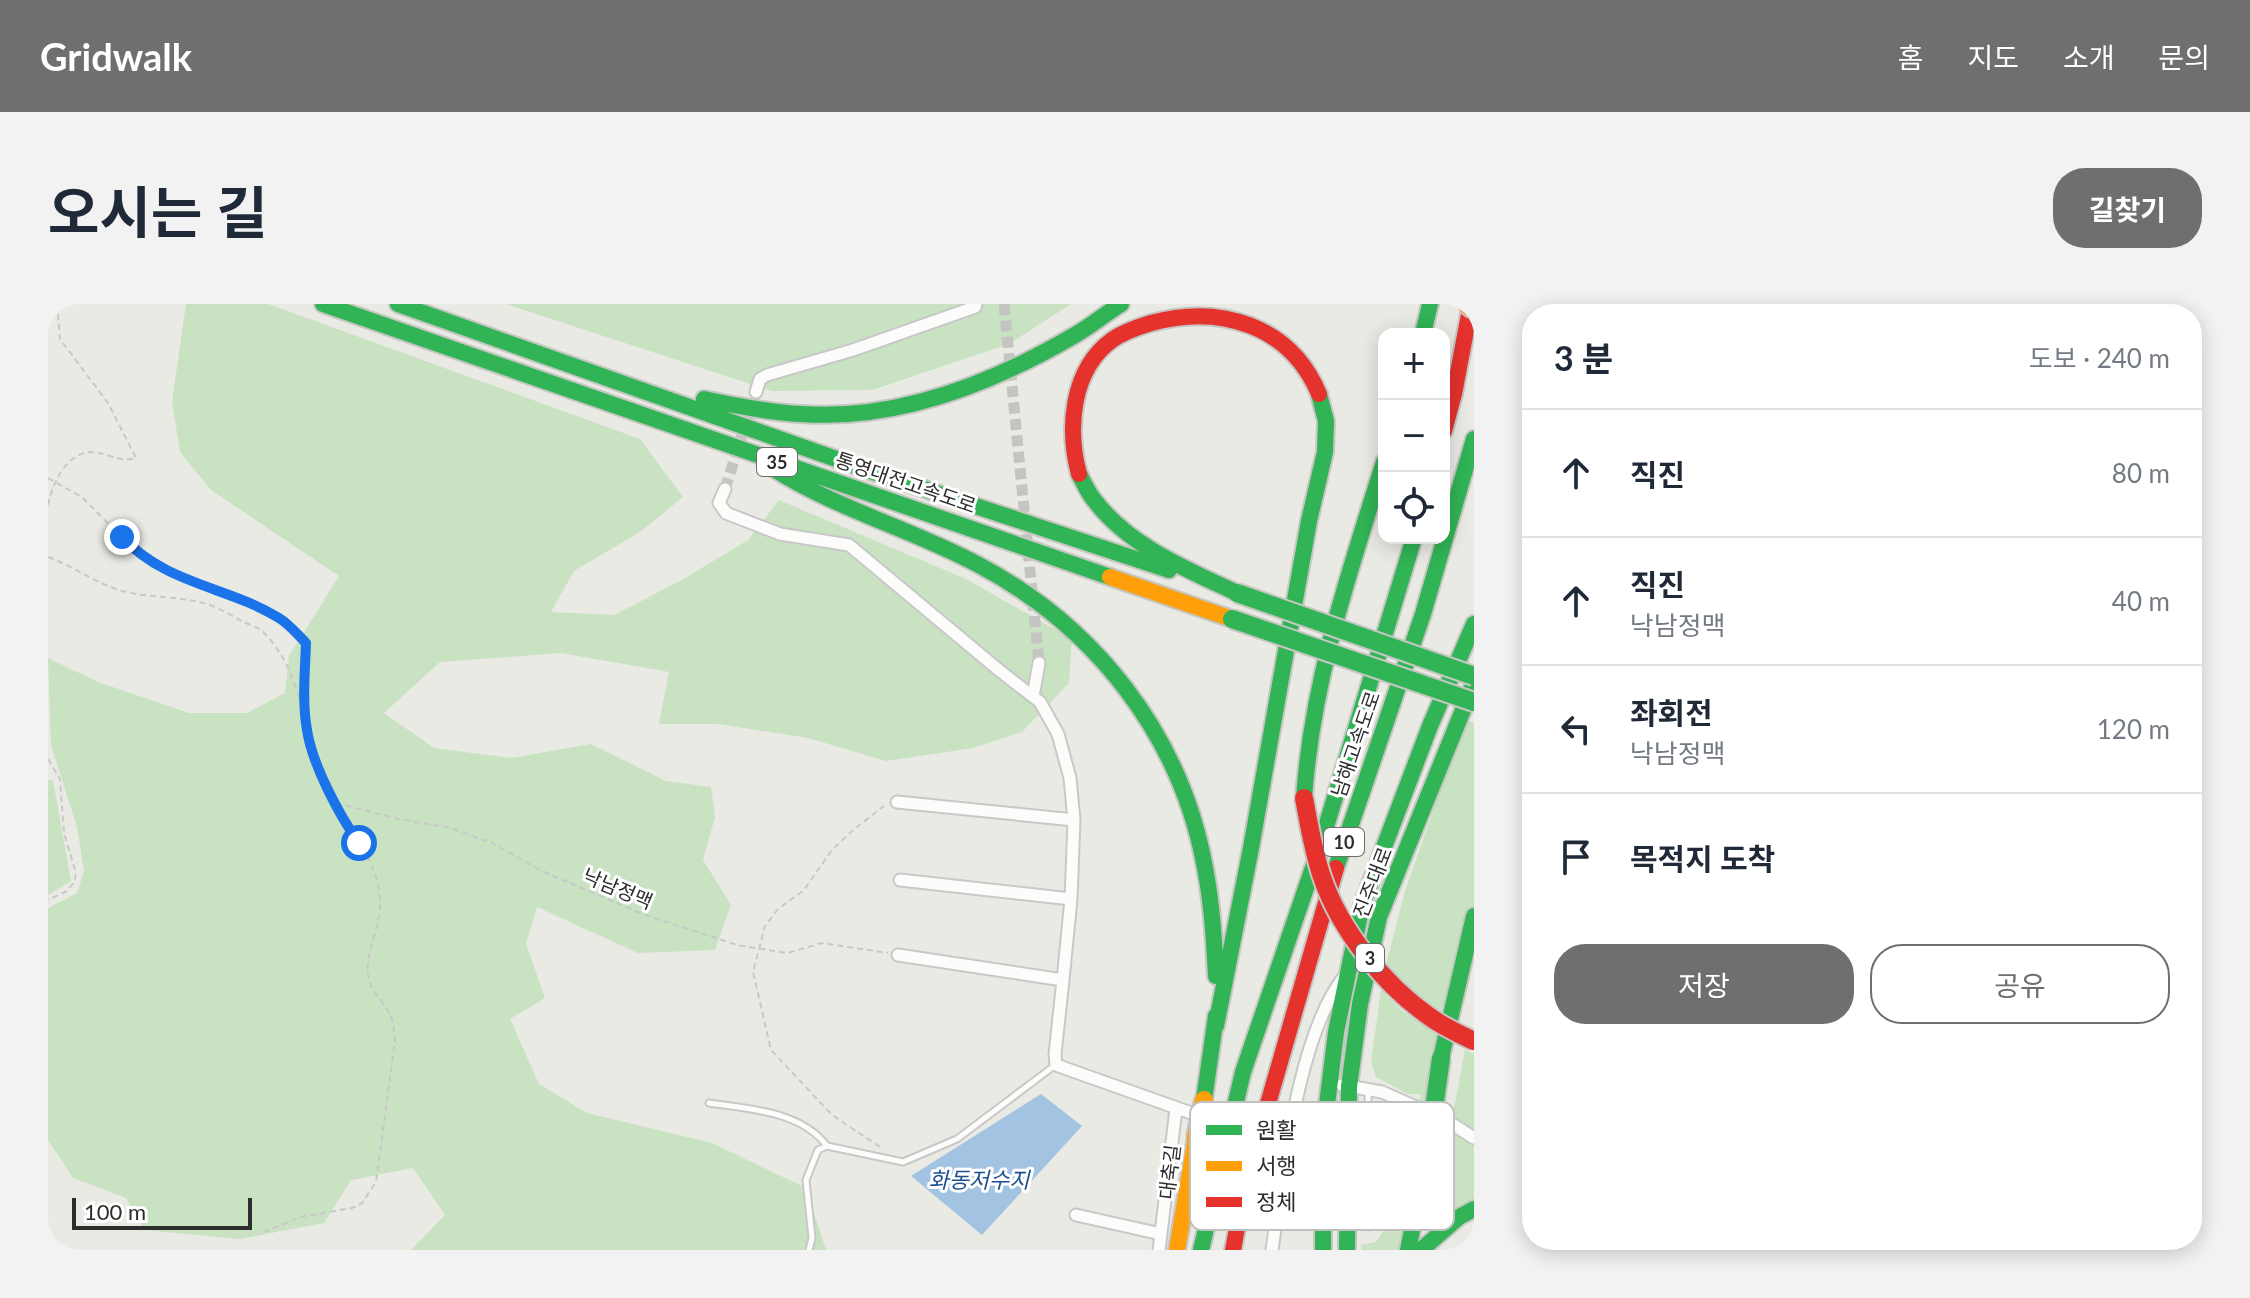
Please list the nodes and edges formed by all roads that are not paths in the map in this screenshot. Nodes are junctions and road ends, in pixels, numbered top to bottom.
1 (323, 304) edge
2 (398, 304) edge
3 (976, 304) edge
4 (1121, 304) edge
5 (1430, 304) edge
6 (1469, 304) edge
7 (1474, 310) edge
8 (1424, 328) edge
9 (578, 366) junction
10 (756, 392) dead end
11 (1450, 409) edge
12 (1474, 439) edge
13 (751, 454) junction
14 (1381, 472) edge
15 (725, 489) tunnel mouth
16 (1412, 544) edge
17 (1237, 593) junction
18 (1474, 624) edge
19 (1039, 663) tunnel mouth
20 (1474, 676) edge
21 (1474, 683) edge
22 (1033, 696) junction
23 (1474, 702) edge
24 (897, 802) road end
25 (1074, 820) junction
26 (900, 880) dead end
27 (1071, 899) junction
28 (1474, 916) edge
29 (898, 955) road end
30 (1347, 973) junction
31 (1063, 980) junction
32 (1216, 1026) junction
33 (1474, 1041) edge
34 (1056, 1065) junction
35 (1330, 1082) junction
36 (1359, 1088) junction
37 (1198, 1102) edge
38 (1236, 1102) edge
39 (1269, 1102) edge
40 (1298, 1102) edge
41 (1327, 1102) edge
42 (1358, 1102) edge
43 (1360, 1102) edge
44 (1405, 1102) edge
45 (1435, 1102) edge
46 (709, 1103) dead end
47 (1190, 1107) tunnel mouth
48 (1176, 1109) junction
49 (1454, 1125) edge
50 (1474, 1138) edge
51 (827, 1146) junction
52 (1190, 1173) edge
53 (1474, 1209) edge
54 (1076, 1215) dead end
55 (1454, 1221) edge
56 (1206, 1230) edge
57 (1237, 1230) edge
58 (1275, 1230) edge
59 (1323, 1230) edge
60 (1348, 1230) edge
61 (1412, 1230) edge
62 (1444, 1230) edge
63 (1161, 1234) junction
64 (809, 1250) edge
65 (1159, 1250) edge
66 (1177, 1250) edge
67 (1201, 1250) edge
68 (1233, 1250) edge
69 (1272, 1250) edge
70 (1323, 1250) edge
71 (1347, 1250) edge
72 (1408, 1250) edge
73 (1421, 1250) edge

1 - 13 main road, 통영대전고속도로 / 35
2 - 9 main road, 통영대전고속도로 / 35
3 - 10 street
4 - 9 main road
5 - 8 main road
6 - 7 main road, bridge
6 - 11 main road
9 - 17 main road, 통영대전고속도로 / 35
12 - 39 main road, 남해고속도로 / 10
13 - 23 main road, 통영대전고속도로 / 35, bridge
13 - 32 main road
14 - 33 main road, bridge
15 - 22 street
16 - 38 main road, 남해고속도로 / 10
17 - 20 main road, 통영대전고속도로 / 35, bridge
17 - 32 main road
18 - 30 main road, 진주대로 / 3
19 - 22 street
21 - 36 main road, 진주대로 / 3
22 - 25 street
24 - 25 street
25 - 27 street
26 - 27 street
27 - 31 street
28 - 45 main road, bridge
29 - 31 street
30 - 35 main road, 진주대로 / 3
30 - 40 street
31 - 34 street
32 - 37 main road
34 - 48 street
34 - 51 lane
35 - 36 street
35 - 41 main road, 진주대로 / 3
36 - 42 main road, 진주대로 / 3
36 - 43 lane
36 - 44 street
46 - 51 lane
47 - 48 street
48 - 63 street, 대축길
49 - 50 street
51 - 64 lane
52 - 66 main road, bridge
53 - 55 main road
54 - 63 street
56 - 67 main road, 남해고속도로 / 10
57 - 68 main road, 남해고속도로 / 10
58 - 69 street
59 - 70 main road, 진주대로 / 3
60 - 71 main road, 진주대로 / 3
61 - 72 main road, bridge
62 - 73 main road
63 - 65 street, 대축길

